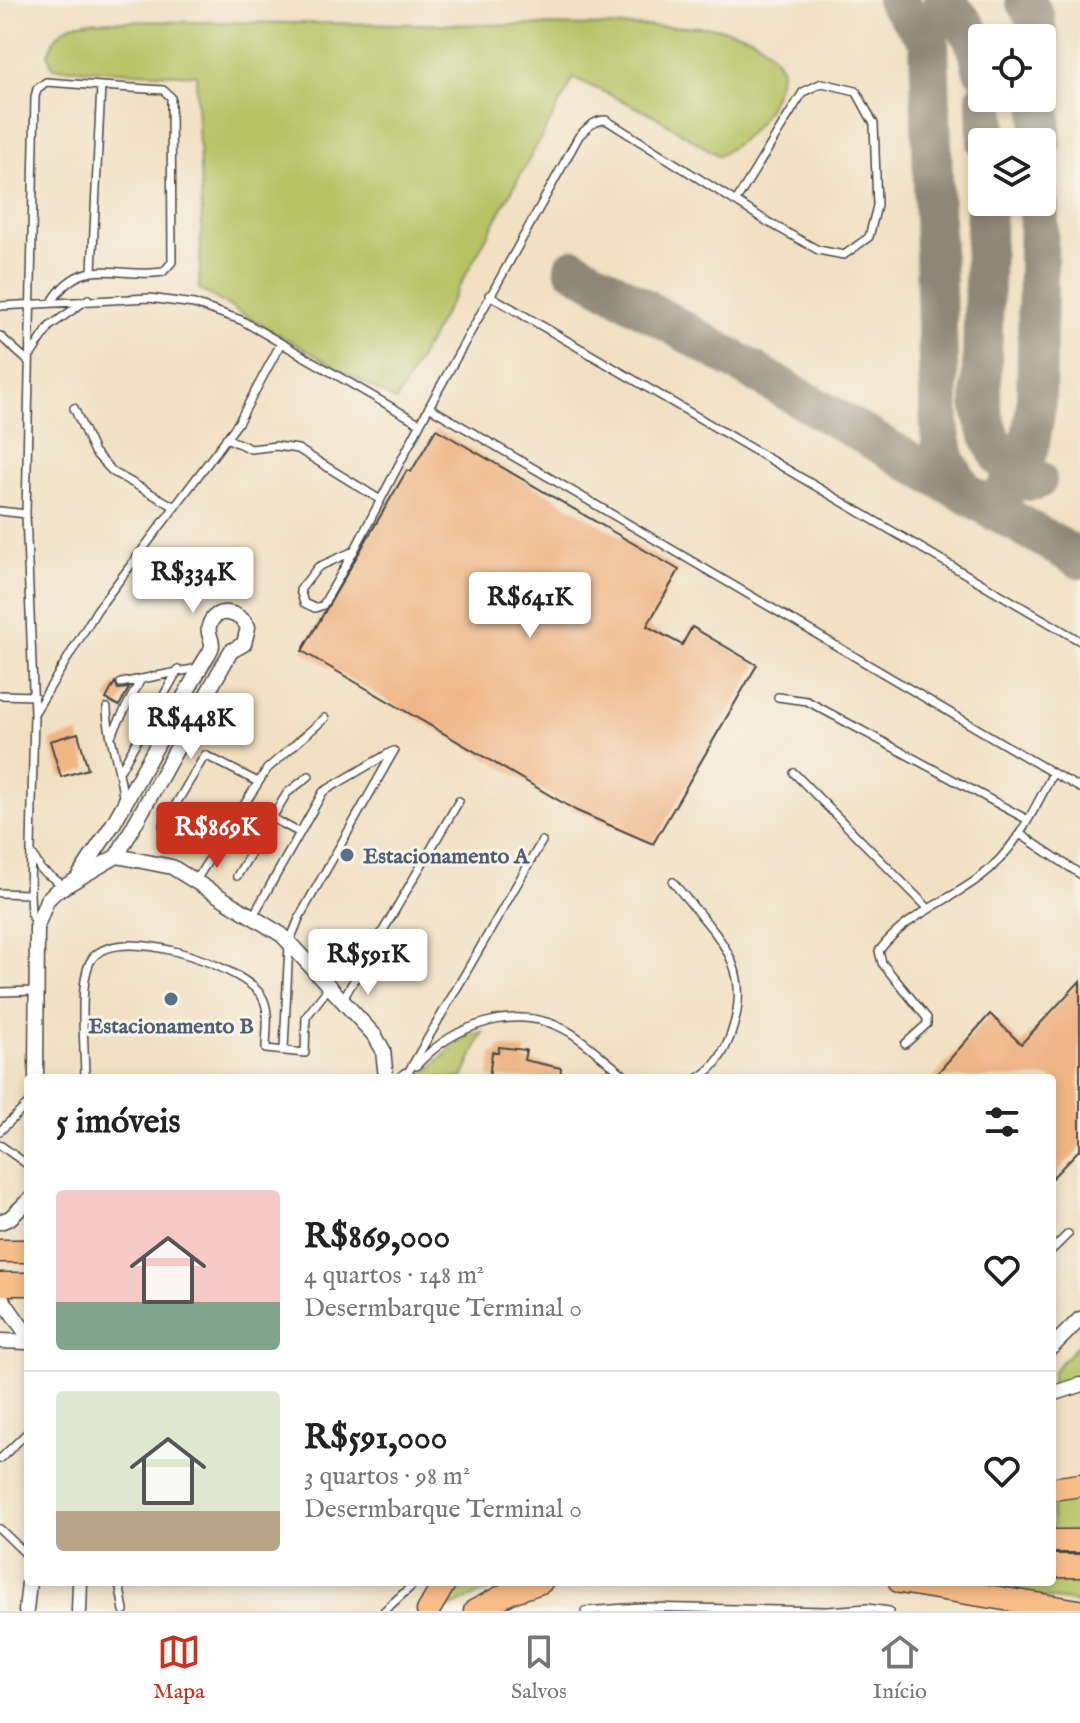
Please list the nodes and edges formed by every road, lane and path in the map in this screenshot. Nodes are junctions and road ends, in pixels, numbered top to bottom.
1 (101, 86) junction
2 (736, 201) junction
3 (92, 271) junction
4 (489, 295) junction
5 (90, 298) junction
6 (52, 302) junction
7 (31, 305) junction
8 (0, 306) edge
9 (0, 336) edge
10 (280, 345) junction
11 (29, 362) junction
12 (429, 407) junction
13 (74, 408) dead end
14 (419, 423) junction
15 (226, 438) junction
16 (379, 499) junction
17 (175, 507) junction
18 (0, 511) edge
19 (26, 514) junction
20 (354, 551) junction
21 (1080, 641) edge
22 (200, 668) junction
23 (178, 670) junction
24 (141, 679) junction
25 (121, 683) dead end
26 (165, 693) dead end
27 (0, 695) edge
28 (34, 696) junction
29 (778, 697) dead end
30 (107, 708) dead end
31 (34, 713) junction
32 (325, 718) dead end
33 (112, 734) junction
34 (139, 737) dead end
35 (121, 769) junction
36 (794, 773) dead end
37 (1053, 773) junction
38 (309, 776) dead end
39 (258, 782) junction
40 (1080, 788) edge
41 (459, 801) dead end
42 (123, 805) junction
43 (272, 818) junction
44 (1028, 820) junction
45 (163, 826) dead end
46 (300, 833) junction
47 (1020, 834) junction
48 (542, 841) dead end
49 (33, 856) junction
50 (117, 856) junction
51 (1080, 874) edge
52 (237, 876) dead end
53 (79, 877) junction
54 (196, 880) junction
55 (673, 882) dead end
56 (63, 885) junction
57 (0, 893) edge
58 (30, 894) junction
59 (927, 907) junction
60 (253, 916) junction
61 (37, 926) junction
62 (289, 943) junction
63 (330, 986) junction
64 (38, 991) junction
65 (0, 992) edge
66 (343, 999) junction
67 (905, 1044) dead end
68 (284, 1049) junction
69 (36, 1074) edge
70 (85, 1074) edge
71 (386, 1074) edge
72 (407, 1074) edge
73 (408, 1074) edge
74 (624, 1074) edge
75 (706, 1074) edge
76 (24, 1108) edge
77 (0, 1131) edge
78 (0, 1145) edge
79 (24, 1162) edge
80 (24, 1205) edge
81 (0, 1222) edge
82 (1068, 1234) dead end
83 (1056, 1246) edge
84 (0, 1251) edge
85 (24, 1251) edge
86 (0, 1284) edge
87 (24, 1284) edge
88 (0, 1296) edge
89 (1080, 1319) edge
90 (24, 1333) edge
91 (24, 1339) edge
92 (0, 1341) edge
93 (1056, 1343) edge
94 (1080, 1385) edge
95 (1056, 1393) edge
96 (24, 1436) edge
97 (0, 1459) edge
98 (1080, 1485) edge
99 (1056, 1488) edge
100 (0, 1529) edge
101 (1056, 1541) edge
102 (1080, 1541) edge
103 (24, 1552) edge
104 (1056, 1566) edge
105 (1080, 1566) edge
106 (29, 1586) edge
107 (80, 1586) edge
108 (120, 1586) edge
109 (412, 1586) edge
110 (443, 1586) edge
111 (532, 1586) edge
112 (925, 1586) edge
113 (869, 1609) edge
114 (26, 1611) edge
115 (79, 1611) edge
116 (124, 1611) edge
117 (384, 1611) edge
118 (428, 1611) edge
119 (475, 1611) edge
120 (585, 1611) edge
121 (889, 1611) edge
122 (1079, 1611) edge

1 - 3 lane
1 - 3 lane
1 - 7 lane
2 - 2 lane
2 - 4 lane
3 - 6 lane
4 - 12 lane
4 - 21 lane
5 - 6 lane
5 - 10 lane
5 - 11 lane
6 - 7 lane
7 - 8 lane
7 - 11 lane
9 - 11 lane
10 - 14 lane
10 - 15 lane
11 - 19 lane
12 - 14 lane
12 - 37 lane
13 - 17 lane
14 - 16 lane
15 - 16 lane
15 - 17 lane
16 - 20 lane
17 - 31 lane
18 - 19 lane
19 - 28 lane
20 - 20 lane
22 - 23 lane
22 - 42 street
22 - 50 street
23 - 24 lane
23 - 26 lane
24 - 25 lane
24 - 33 lane
27 - 28 lane
28 - 31 lane
29 - 44 lane
30 - 33 lane
31 - 49 lane
32 - 39 lane
33 - 35 lane
34 - 35 lane
35 - 42 lane
36 - 59 lane
37 - 40 lane
37 - 44 lane
38 - 43 lane
39 - 45 lane
39 - 54 lane
41 - 66 lane
42 - 53 street
43 - 46 lane
43 - 52 lane
44 - 47 lane
46 - 60 lane
46 - 62 lane
47 - 51 lane
47 - 59 lane
48 - 72 lane
49 - 56 lane
49 - 58 lane
50 - 53 street
50 - 54 street
53 - 56 street
54 - 60 street
55 - 75 lane
56 - 61 street
57 - 58 lane
58 - 61 lane
59 - 67 lane
60 - 62 street
61 - 64 street
62 - 63 street
62 - 68 lane
63 - 66 street
63 - 68 lane
64 - 65 lane
64 - 69 street
66 - 71 street
68 - 70 lane
73 - 74 lane
76 - 77 lane
78 - 79 lane
80 - 81 street
82 - 83 lane
84 - 85 main road
86 - 87 main road
88 - 90 street
89 - 93 street
91 - 92 street
94 - 95 street
96 - 97 lane
98 - 99 main road
100 - 103 lane
101 - 102 main road
104 - 105 main road
106 - 114 street
107 - 115 street
108 - 116 lane
109 - 117 lane
110 - 118 main road
111 - 119 main road
112 - 122 main road
113 - 120 lane
113 - 121 lane

